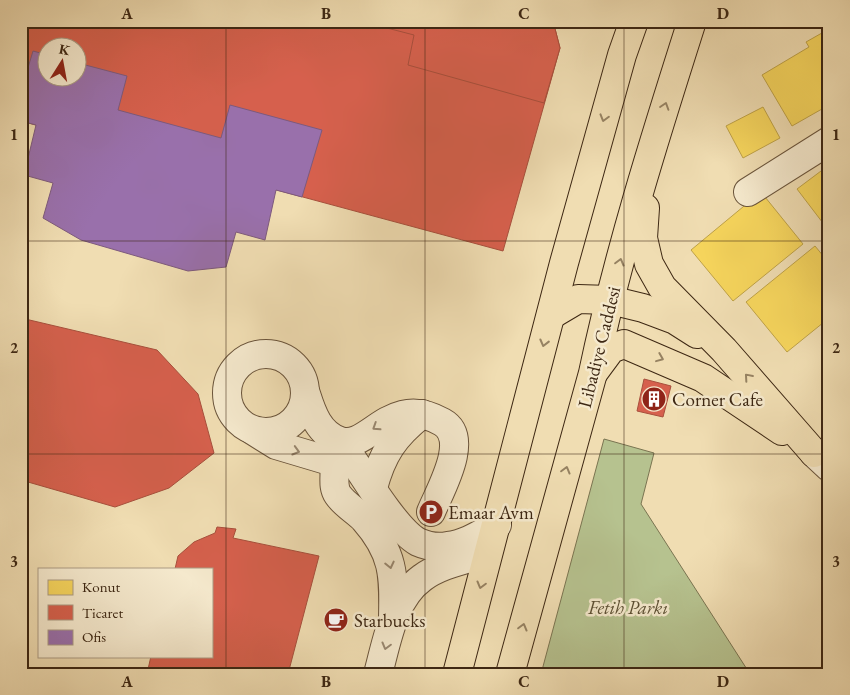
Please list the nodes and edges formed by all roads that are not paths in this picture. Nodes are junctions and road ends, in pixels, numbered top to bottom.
1 (616, 21) edge
2 (634, 21) edge
3 (692, 21) edge
4 (622, 55) junction
5 (829, 141) edge
6 (648, 160) junction
7 (748, 192) dead end
8 (564, 263) junction
9 (578, 300) junction
10 (610, 300) junction
11 (551, 315) junction
12 (603, 326) junction
13 (624, 344) junction
14 (724, 350) junction
15 (593, 374) junction
16 (306, 394) junction
17 (422, 414) junction
18 (252, 430) junction
19 (341, 442) junction
20 (822, 460) edge
21 (373, 488) junction
22 (431, 512) dead end
23 (497, 525) junction
24 (490, 552) junction
25 (393, 618) junction
26 (378, 674) edge
27 (457, 674) edge
28 (510, 674) edge

1 - 4 main road
2 - 4 main road
6 -> 3 main road, Libadiye Caddesi
4 -> 8 main road
5 - 7 street
10 -> 6 main road, Libadiye Caddesi
6 - 14 main road
8 - 9 main road
8 - 11 main road
9 - 10 main road
9 - 11 main road
9 - 12 main road
10 - 12 main road, Libadiye Caddesi
10 - 14 main road
11 -> 23 main road
12 - 13 main road
12 - 15 main road, Libadiye Caddesi
13 - 15 main road
13 -> 20 main road
20 -> 14 main road
28 -> 15 main road, Libadiye Caddesi
16 - 18 street
16 - 18 street
16 - 19 street
17 -> 19 street
17 - 21 street
17 - 22 street
18 -> 25 street
19 - 21 street
21 - 23 street
23 - 24 main road
24 - 25 street
24 -> 27 main road
25 -> 26 street

